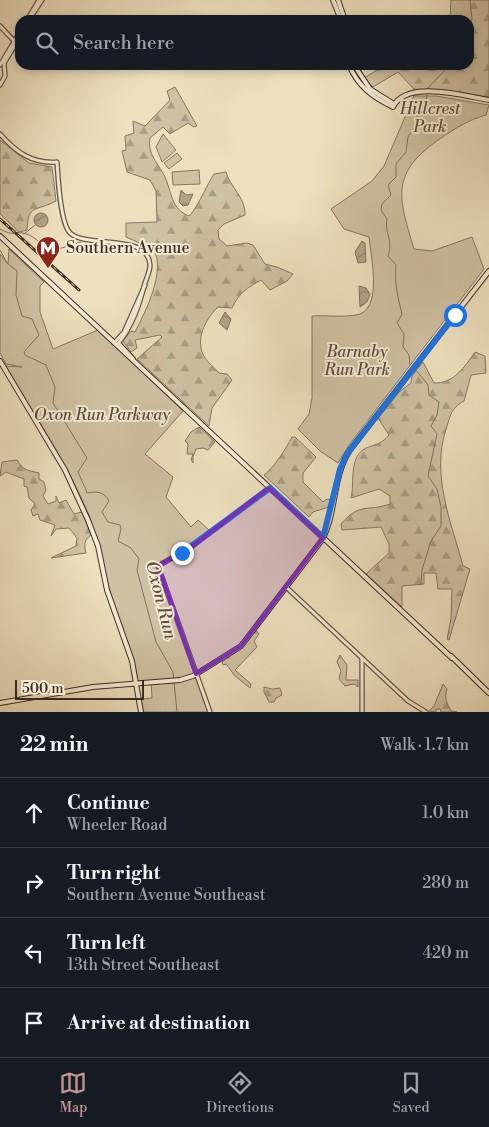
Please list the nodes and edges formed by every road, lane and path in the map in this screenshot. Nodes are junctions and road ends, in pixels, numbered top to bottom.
1 (40, 0) edge
2 (333, 0) edge
3 (338, 0) edge
4 (31, 15) edge
5 (339, 15) edge
6 (343, 15) edge
7 (0, 26) edge
8 (15, 42) junction
9 (0, 65) edge
10 (352, 70) edge
11 (357, 70) edge
12 (0, 85) edge
13 (489, 100) edge
14 (393, 106) junction
15 (0, 135) edge
16 (0, 236) edge
17 (489, 271) edge
18 (145, 284) junction
19 (122, 340) joint
20 (117, 344) junction
21 (1, 364) edge
22 (270, 488) junction
23 (323, 538) junction
24 (286, 587) junction
25 (362, 658) junction
26 (196, 674) junction
27 (136, 684) junction
28 (489, 693) edge
29 (0, 703) edge
30 (141, 712) edge
31 (210, 712) edge
32 (362, 712) edge
33 (426, 712) edge

1 - 4 street
2 - 5 main road
3 - 6 main road
7 - 8 street
8 - 9 street
8 - 12 street
10 - 14 main road
11 - 14 main road
13 - 14 main road
15 - 18 street
16 - 20 main road
17 - 23 main road
18 - 19 street
18 - 20 street
19 - 20 main road
20 - 22 main road
21 - 27 main road
22 - 23 main road
22 - 26 street
23 - 24 main road
23 - 28 main road
24 - 25 street
24 - 26 main road
25 - 32 street
25 - 33 street
26 - 27 main road
26 - 31 street
27 - 29 main road
27 - 30 main road

